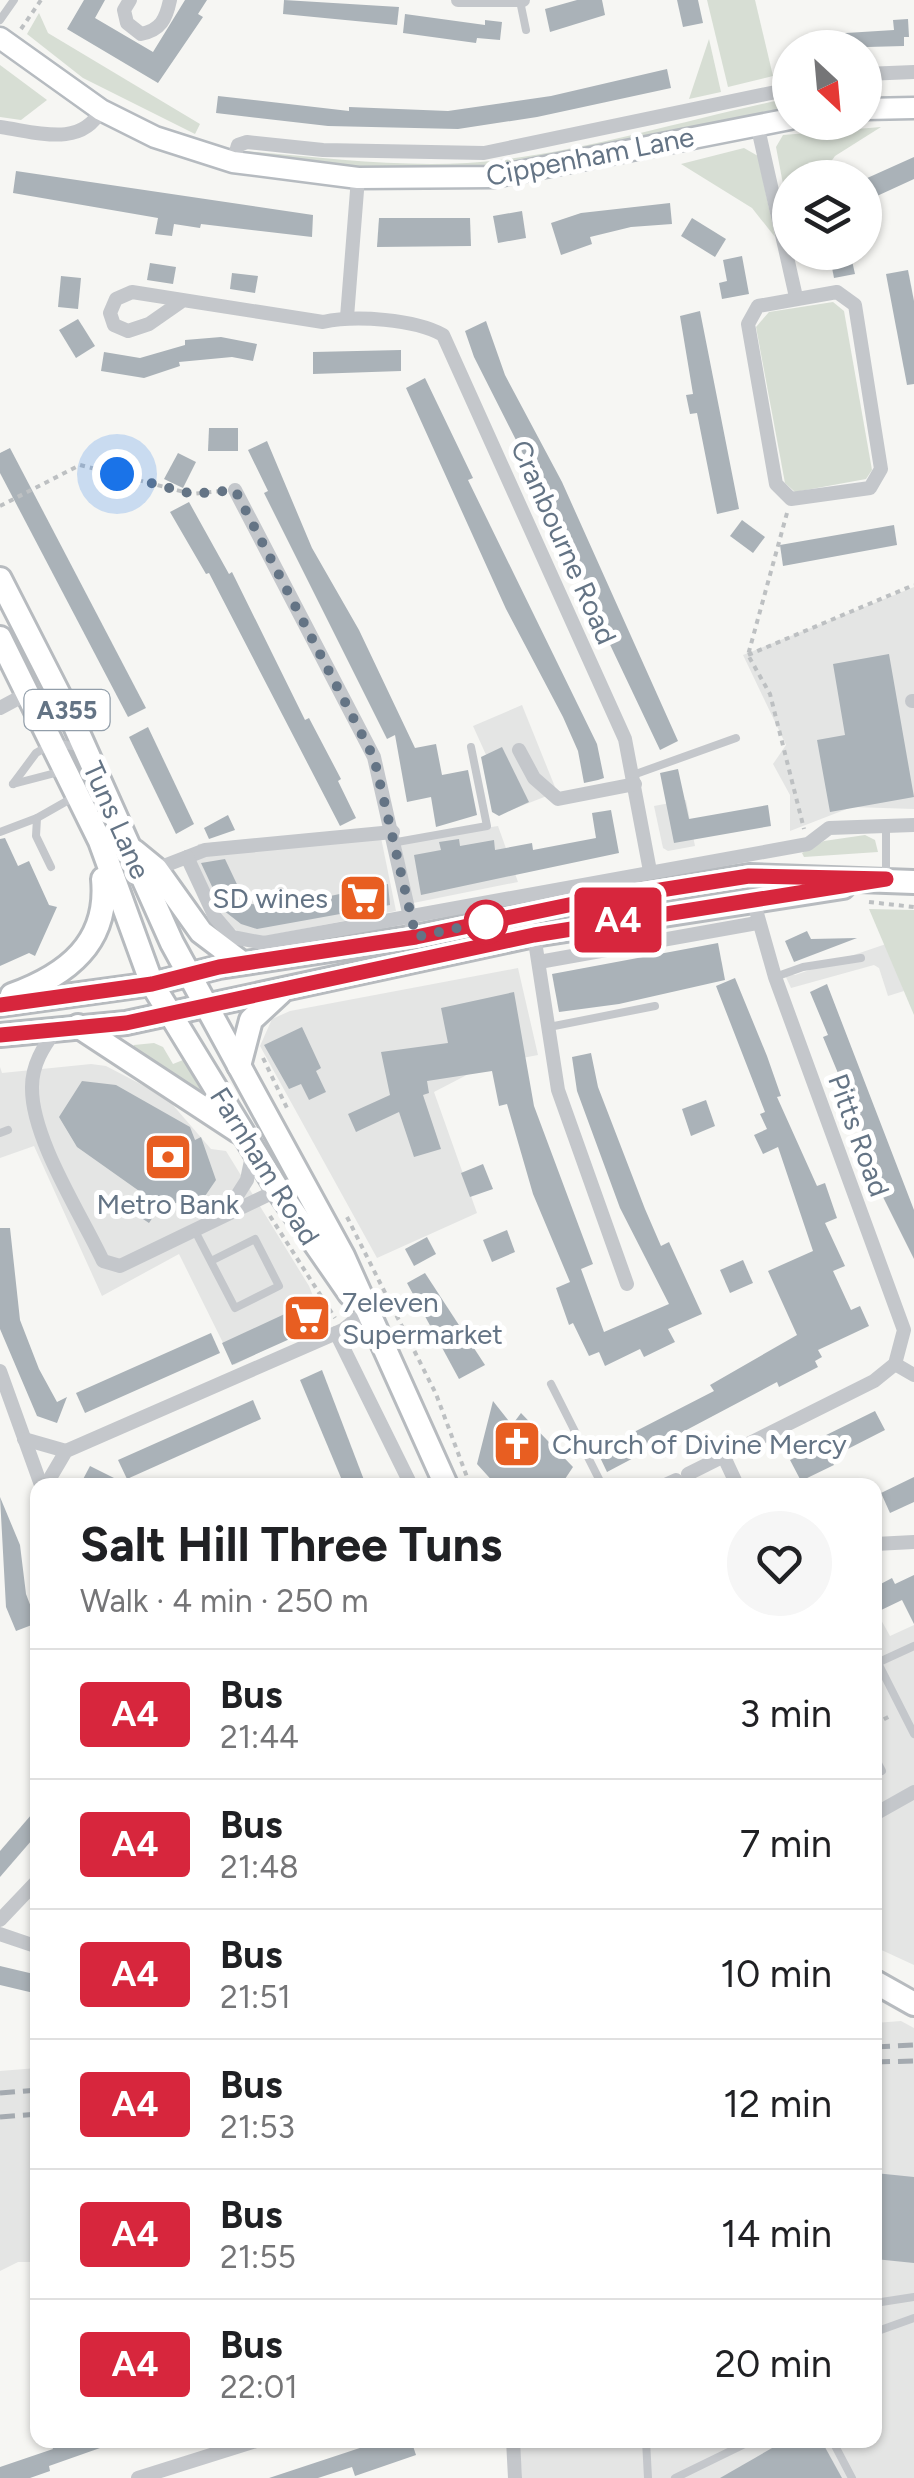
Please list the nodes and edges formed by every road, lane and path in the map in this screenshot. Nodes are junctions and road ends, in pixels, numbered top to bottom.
1 (14, 0) edge
2 (40, 0) edge
3 (130, 0) edge
4 (170, 0) edge
5 (458, 0) edge
6 (522, 0) edge
7 (490, 1) edge
8 (0, 20) edge
9 (526, 30) dead end
10 (7, 42) edge
11 (914, 72) edge
12 (882, 73) edge
13 (772, 93) edge
14 (882, 108) edge
15 (914, 108) edge
16 (101, 110) junction
17 (772, 122) edge
18 (757, 124) junction
19 (0, 127) edge
20 (233, 162) junction
21 (358, 178) junction
22 (796, 297) junction
23 (182, 301) junction
24 (347, 317) junction
25 (235, 490) joint
26 (791, 499) junction
27 (0, 506) edge
28 (0, 578) edge
29 (914, 584) edge
30 (0, 638) edge
31 (748, 656) junction
32 (28, 693) junction
33 (0, 708) edge
34 (736, 738) dead end
35 (71, 741) junction
36 (471, 747) dead end
37 (519, 750) dead end
38 (67, 770) junction
39 (634, 779) junction
40 (90, 790) junction
41 (37, 818) junction
42 (886, 825) junction
43 (914, 826) edge
44 (0, 832) edge
45 (395, 837) junction
46 (100, 841) junction
47 (808, 844) junction
48 (127, 845) junction
49 (187, 857) junction
50 (51, 866) dead end
51 (156, 870) junction
52 (650, 871) junction
53 (886, 879) junction
54 (914, 882) edge
55 (751, 888) junction
56 (757, 923) junction
57 (413, 928) junction
58 (534, 935) junction
59 (861, 958) dead end
60 (539, 962) junction
61 (242, 963) junction
62 (187, 974) junction
63 (775, 976) junction
64 (307, 983) junction
65 (152, 984) junction
66 (0, 1002) edge
67 (655, 1006) dead end
68 (209, 1007) junction
69 (172, 1014) junction
70 (549, 1027) junction
71 (67, 1028) junction
72 (0, 1035) edge
73 (258, 1049) dead end
74 (238, 1066) junction
75 (290, 1114) dead end
76 (248, 1142) junction
77 (278, 1190) junction
78 (342, 1210) dead end
79 (223, 1218) junction
80 (195, 1230) junction
81 (211, 1262) junction
82 (627, 1284) dead end
83 (365, 1312) junction
84 (336, 1333) junction
85 (895, 1364) junction
86 (0, 1372) edge
87 (914, 1376) edge
88 (551, 1384) dead end
89 (24, 1439) junction
90 (66, 1451) junction
91 (724, 1457) junction
92 (41, 1478) edge
93 (49, 1478) edge
94 (408, 1478) edge
95 (443, 1478) edge
96 (467, 1478) edge
97 (598, 1478) edge
98 (680, 1478) edge
99 (734, 1478) edge
100 (914, 1542) edge
101 (882, 1544) edge
102 (913, 1648) edge
103 (882, 1661) edge
104 (882, 1675) edge
105 (914, 1734) edge
106 (914, 1792) edge
107 (882, 1810) edge
108 (30, 1888) edge
109 (0, 1920) edge
110 (0, 1934) edge
111 (30, 1944) edge
112 (882, 1986) edge
113 (914, 2004) edge
114 (914, 2297) edge
115 (882, 2302) edge
116 (914, 2318) edge
117 (882, 2329) edge
118 (234, 2448) edge
119 (513, 2448) edge
120 (646, 2448) edge
121 (737, 2448) edge
122 (836, 2448) edge
123 (138, 2478) edge
124 (515, 2478) edge
125 (648, 2478) edge
126 (675, 2478) edge
127 (852, 2478) edge

1 - 8 lane
2 - 10 path
3 - 4 street
5 - 7 street
6 - 7 street
6 - 9 lane
10 - 16 street, Cippenham Lane
11 - 12 street
13 - 20 street
14 - 15 street
16 - 19 street
16 - 20 street, Cippenham Lane
17 - 18 street, Cippenham Lane
18 - 21 street, Cippenham Lane
18 - 22 street
20 - 21 street, Cippenham Lane
21 - 24 street
22 - 26 street
22 - 26 street
23 - 23 street, Cranbourne Road
23 - 24 street, Cranbourne Road
24 - 39 street, Cranbourne Road
25 - 27 path
25 - 45 street
26 - 31 path
28 - 35 main road, Tuns Lane / A355
29 - 31 path
30 - 32 main road, Tuns Lane / A355
31 - 47 path
32 - 33 street
32 - 35 main road, Tuns Lane / A355
34 - 39 lane
35 - 38 main road, Tuns Lane / A355
35 - 38 lane
35 - 40 main road, Tuns Lane / A355
36 - 45 lane
37 - 39 street
38 - 40 main road, Tuns Lane / A355
39 - 52 street, Cranbourne Road
40 - 41 lane
40 - 46 main road, Tuns Lane / A355
40 - 48 main road, Tuns Lane / A355
41 - 44 lane
41 - 50 lane
42 - 43 street
42 - 47 street
42 - 53 lane
45 - 49 street
45 - 57 street
46 - 65 main road, Tuns Lane / A355
46 - 66 main road
47 - 52 street
48 - 51 main road
48 - 62 main road, Tuns Lane / A355
49 - 51 street
49 - 57 street
51 - 61 main road
52 - 57 street
53 - 54 main road
53 - 55 main road
55 - 56 street, Pitts Road
55 - 57 main road
55 - 58 main road
56 - 60 street
56 - 63 street, Pitts Road
57 - 61 main road
58 - 60 street
58 - 64 main road
59 - 63 lane
60 - 70 street
61 - 62 main road
62 - 65 main road
62 - 68 main road, Tuns Lane / A355
63 - 85 street, Pitts Road
64 - 68 main road
64 - 74 main road
65 - 66 main road
65 - 69 main road, Tuns Lane / A355
67 - 70 lane
68 - 69 main road
68 - 74 main road, Farnham Road / A355
69 - 71 main road
69 - 76 main road, Farnham Road / A355
70 - 82 street
71 - 72 main road
71 - 76 main road
71 - 80 street
73 - 75 path
74 - 83 main road, Farnham Road / A355
76 - 77 main road, Farnham Road / A355
76 - 79 street
77 - 79 street
77 - 83 main road, Farnham Road / A355
78 - 96 path
79 - 80 street
80 - 81 lane
81 - 81 lane
83 - 84 street
83 - 95 main road, Farnham Road / A355
84 - 90 street
84 - 94 street
85 - 87 street
85 - 91 street
86 - 89 street
88 - 97 lane
89 - 90 street
89 - 92 street
90 - 93 street
91 - 98 street
91 - 99 street
100 - 101 street
102 - 103 lane
104 - 105 lane
106 - 107 street
108 - 109 street
110 - 111 street
112 - 113 main road
114 - 115 lane
116 - 117 lane
118 - 123 street
119 - 124 street
120 - 125 lane
121 - 126 lane
122 - 127 lane

